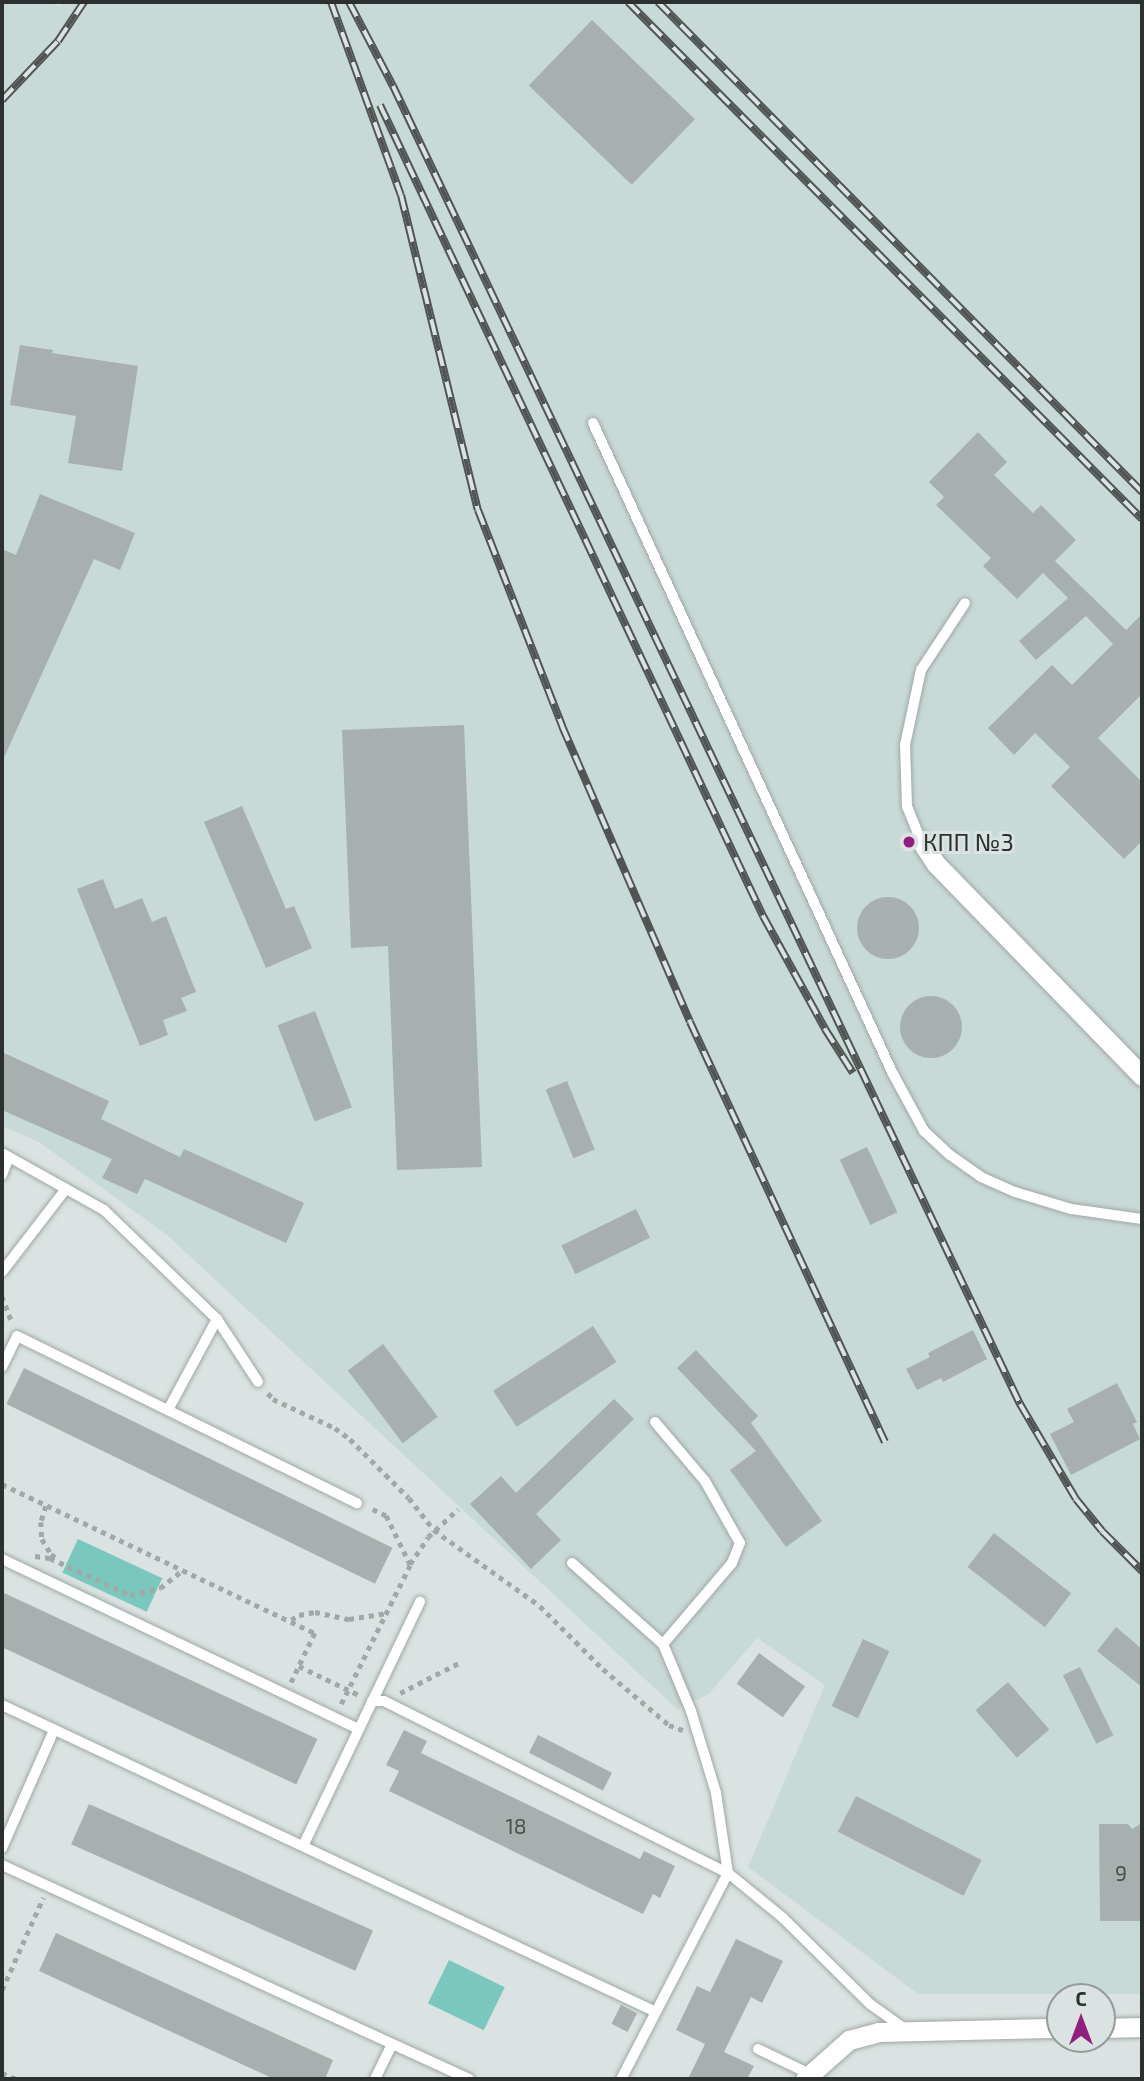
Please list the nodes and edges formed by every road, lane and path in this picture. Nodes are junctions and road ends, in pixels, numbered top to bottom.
1 (593, 424) dead end
2 (965, 603) dead end
3 (920, 841) joint
4 (1142, 1076) edge
5 (5, 1155) edge
6 (2, 1175) edge
7 (66, 1189) junction
8 (1142, 1219) edge
9 (2, 1272) edge
10 (2, 1296) edge
11 (217, 1319) junction
12 (17, 1336) junction
13 (2, 1367) edge
14 (258, 1381) joint
15 (168, 1410) junction
16 (655, 1422) dead end
17 (2, 1484) edge
18 (357, 1503) joint
19 (46, 1506) junction
20 (458, 1508) dead end
21 (434, 1530) junction
22 (2, 1559) edge
23 (572, 1563) dead end
24 (410, 1565) junction
25 (183, 1570) junction
26 (420, 1601) dead end
27 (386, 1613) junction
28 (290, 1621) junction
29 (663, 1644) junction
30 (459, 1663) dead end
31 (299, 1666) junction
32 (348, 1690) junction
33 (286, 1693) junction
34 (372, 1701) junction
35 (384, 1701) junction
36 (2, 1705) edge
37 (337, 1711) dead end
38 (359, 1728) junction
39 (54, 1730) junction
40 (698, 1733) junction
41 (303, 1846) junction
42 (2, 1848) edge
43 (2, 1865) edge
44 (728, 1873) junction
45 (46, 1890) dead end
46 (2, 1971) edge
47 (2, 1989) edge
48 (656, 2012) junction
49 (1142, 2027) edge
50 (1046, 2028) edge
51 (1116, 2028) edge
52 (906, 2030) junction
53 (392, 2044) junction
54 (758, 2049) dead end
55 (2, 2073) edge
56 (808, 2076) edge
57 (12, 2078) edge
58 (376, 2079) edge
59 (469, 2079) edge
60 (621, 2079) edge

1 - 8 lane
2 - 3 lane
3 - 4 street
5 - 6 lane
5 - 7 lane
7 - 9 lane
7 - 11 lane
10 - 12 path
11 - 14 lane
11 - 15 lane
12 - 13 lane
12 - 15 lane
14 - 21 path
15 - 18 lane
16 - 29 lane
17 - 19 path
18 - 24 path
19 - 25 path
19 - 25 path
20 - 21 path
21 - 24 path
21 - 40 path
22 - 33 lane
23 - 29 lane
24 - 27 path
25 - 28 path
26 - 34 lane
27 - 28 path
27 - 32 path
28 - 31 path
29 - 40 lane
30 - 35 path
31 - 32 path
31 - 33 path
32 - 34 path
32 - 37 path
33 - 38 lane
34 - 35 lane
34 - 38 lane
35 - 44 lane
36 - 39 lane
38 - 41 lane
39 - 41 lane
39 - 42 lane
40 - 44 lane
41 - 48 lane
43 - 53 lane
44 - 48 lane
44 - 52 lane
45 - 47 path
46 - 47 path
48 - 60 lane
49 - 51 street
50 - 52 street
52 - 56 street
53 - 58 lane
53 - 59 lane
54 - 56 lane
55 - 57 path

